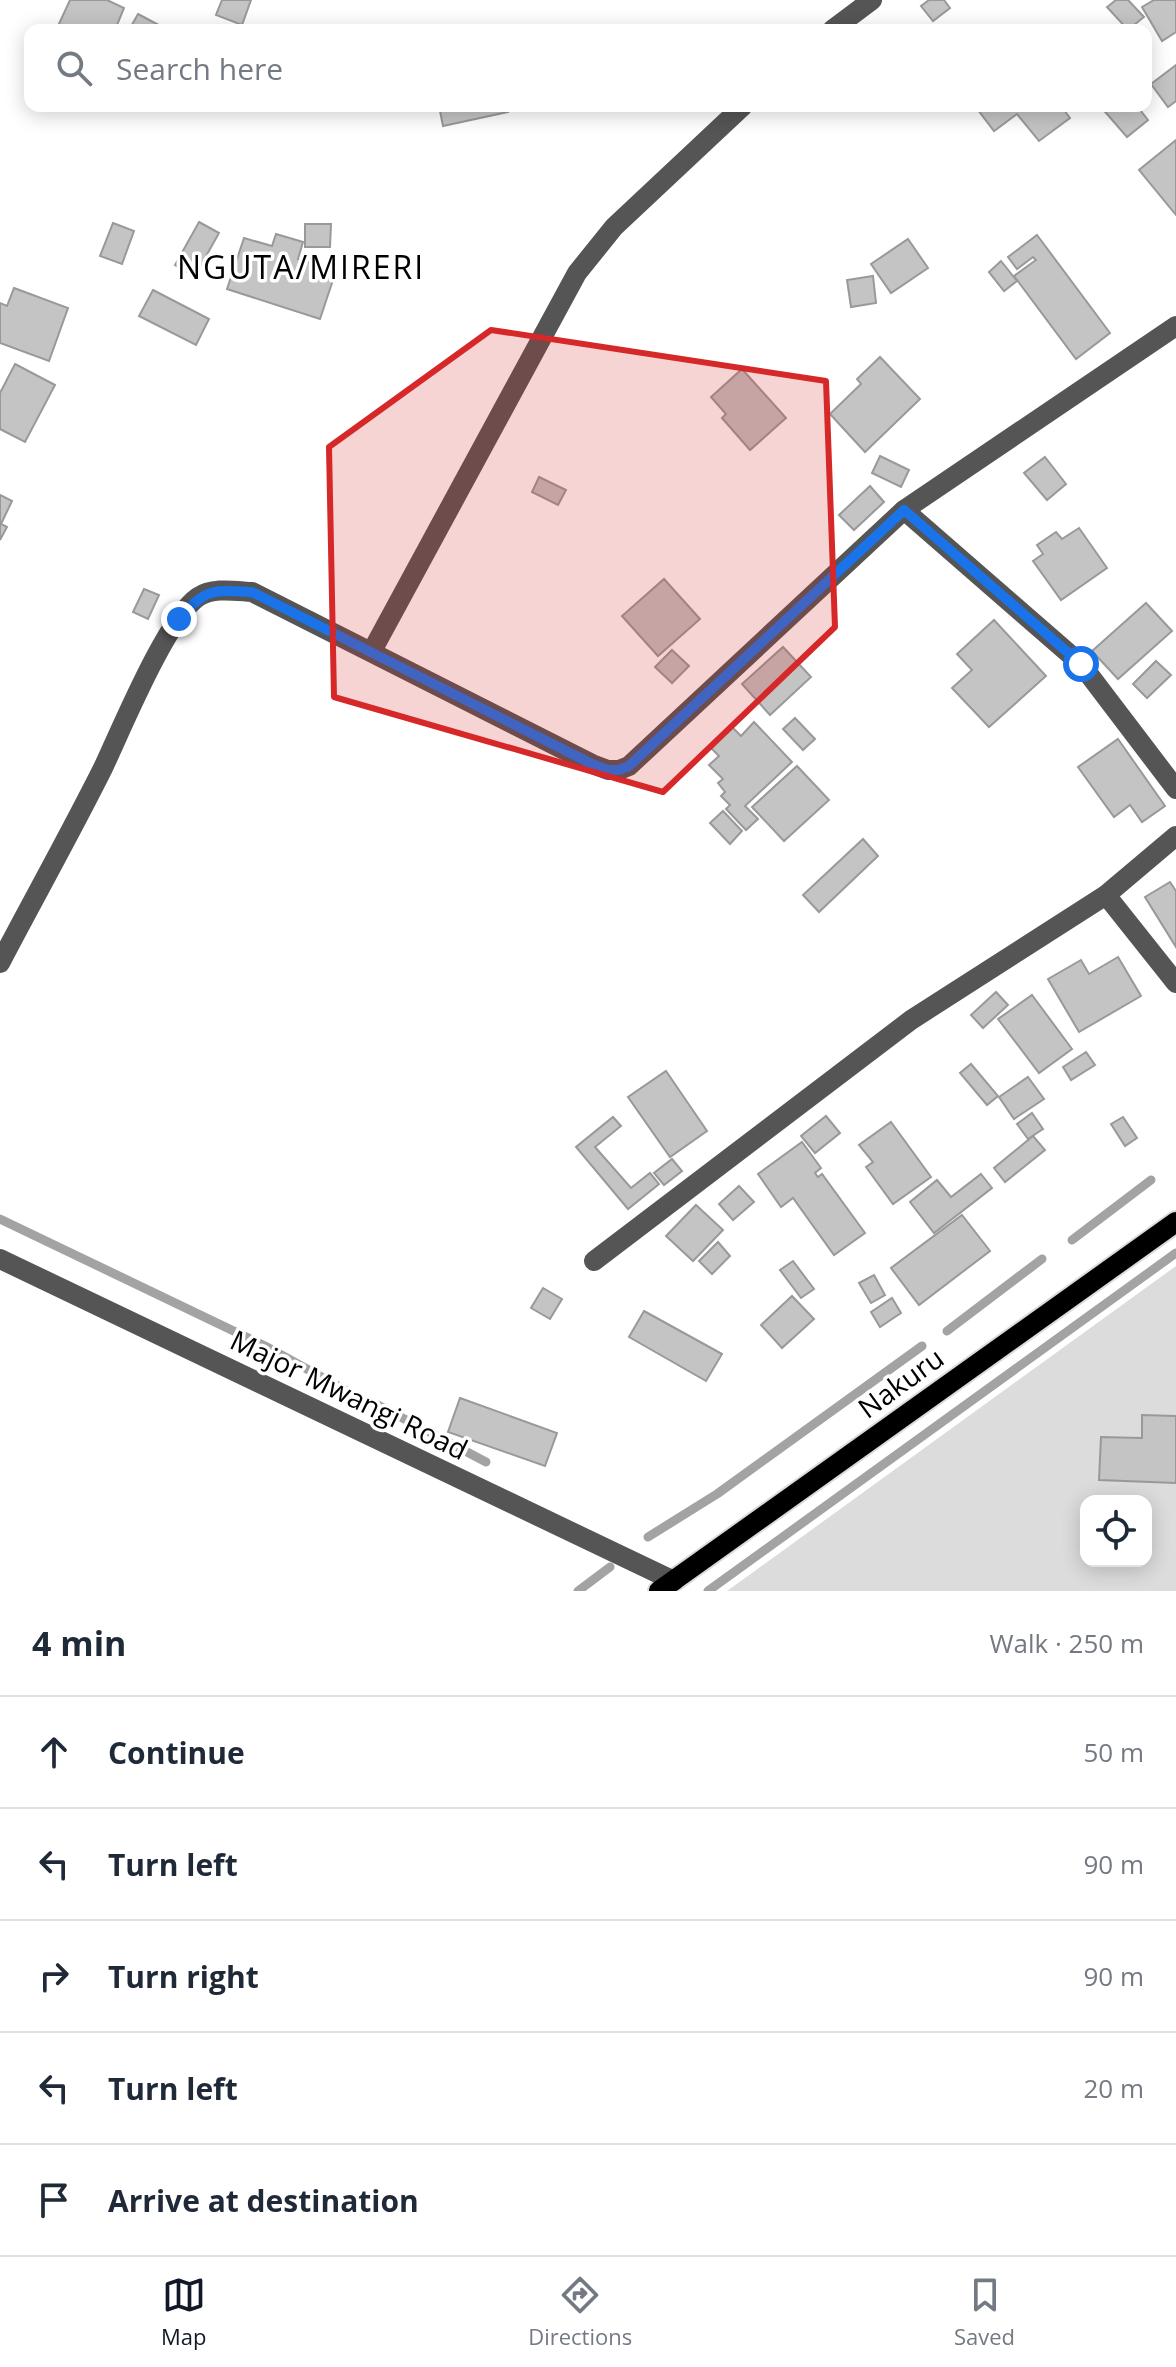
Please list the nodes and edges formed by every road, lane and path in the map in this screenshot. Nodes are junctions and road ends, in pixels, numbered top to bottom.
1 (872, 0) edge
2 (840, 24) edge
3 (737, 112) edge
4 (1176, 326) edge
5 (904, 510) junction
6 (372, 651) junction
7 (1176, 789) edge
8 (1176, 836) edge
9 (1106, 895) junction
10 (0, 963) edge
11 (1176, 983) edge
12 (1176, 1222) edge
13 (0, 1259) edge
14 (594, 1261) dead end
15 (666, 1586) edge

1 - 2 street
3 - 6 street
4 - 5 street
5 - 6 street
5 - 7 street
6 - 10 street
8 - 9 street
9 - 11 street
9 - 14 street
12 - 15 main road, Nakuru
13 - 15 street, Major Mwangi Road

